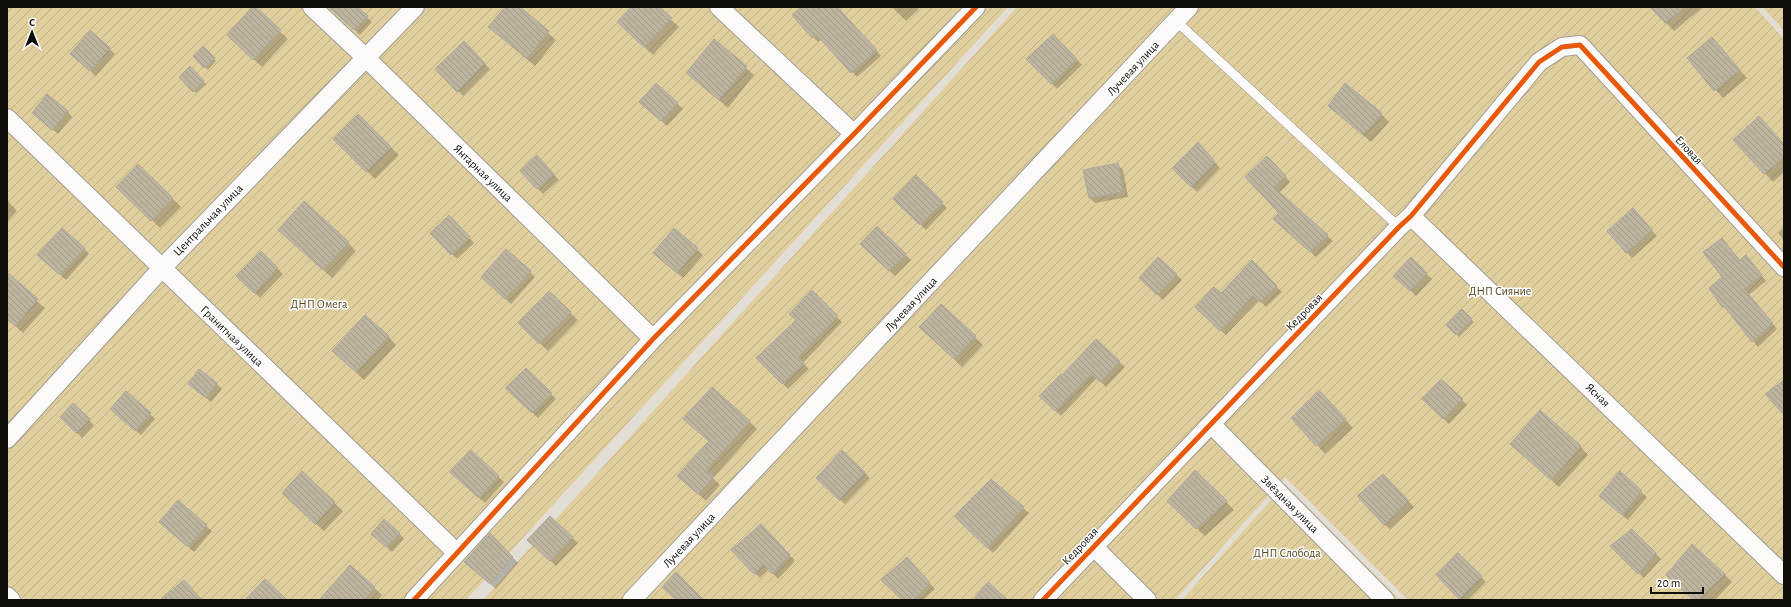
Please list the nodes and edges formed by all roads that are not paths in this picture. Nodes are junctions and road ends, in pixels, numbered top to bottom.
1 (312, 7) edge
2 (415, 7) edge
3 (719, 7) edge
4 (976, 7) edge
5 (1189, 7) edge
6 (1176, 21) junction
7 (1580, 45) joint
8 (366, 58) junction
9 (7, 118) edge
10 (854, 134) junction
11 (1405, 221) junction
12 (162, 268) junction
13 (1784, 268) edge
14 (653, 339) junction
15 (1211, 424) junction
16 (7, 439) edge
17 (1093, 546) junction
18 (457, 553) junction
19 (1784, 575) edge
20 (7, 596) edge
21 (11, 600) edge
22 (414, 600) edge
23 (632, 600) edge
24 (1042, 600) edge
25 (1147, 600) edge
26 (1385, 600) edge

1 - 8 street, Янтарная улица
2 - 8 street, Центральная улица
3 - 10 street
4 - 10 street
5 - 6 street, Лучевая улица
6 - 11 lane
6 - 23 street, Лучевая улица
7 - 11 street, Кедровая
7 - 13 street, Еловая
8 - 12 street, Центральная улица
8 - 14 street, Янтарная улица
9 - 12 street, Гранитная улица
10 - 14 street
11 - 15 street, Кедровая
11 - 19 street, Ясная
12 - 16 street, Центральная улица
12 - 18 street, Гранитная улица
14 - 18 street
15 - 17 street, Кедровая
15 - 26 street, Звёздная улица
17 - 24 street, Кедровая
17 - 25 street
18 - 22 street
20 - 21 street

